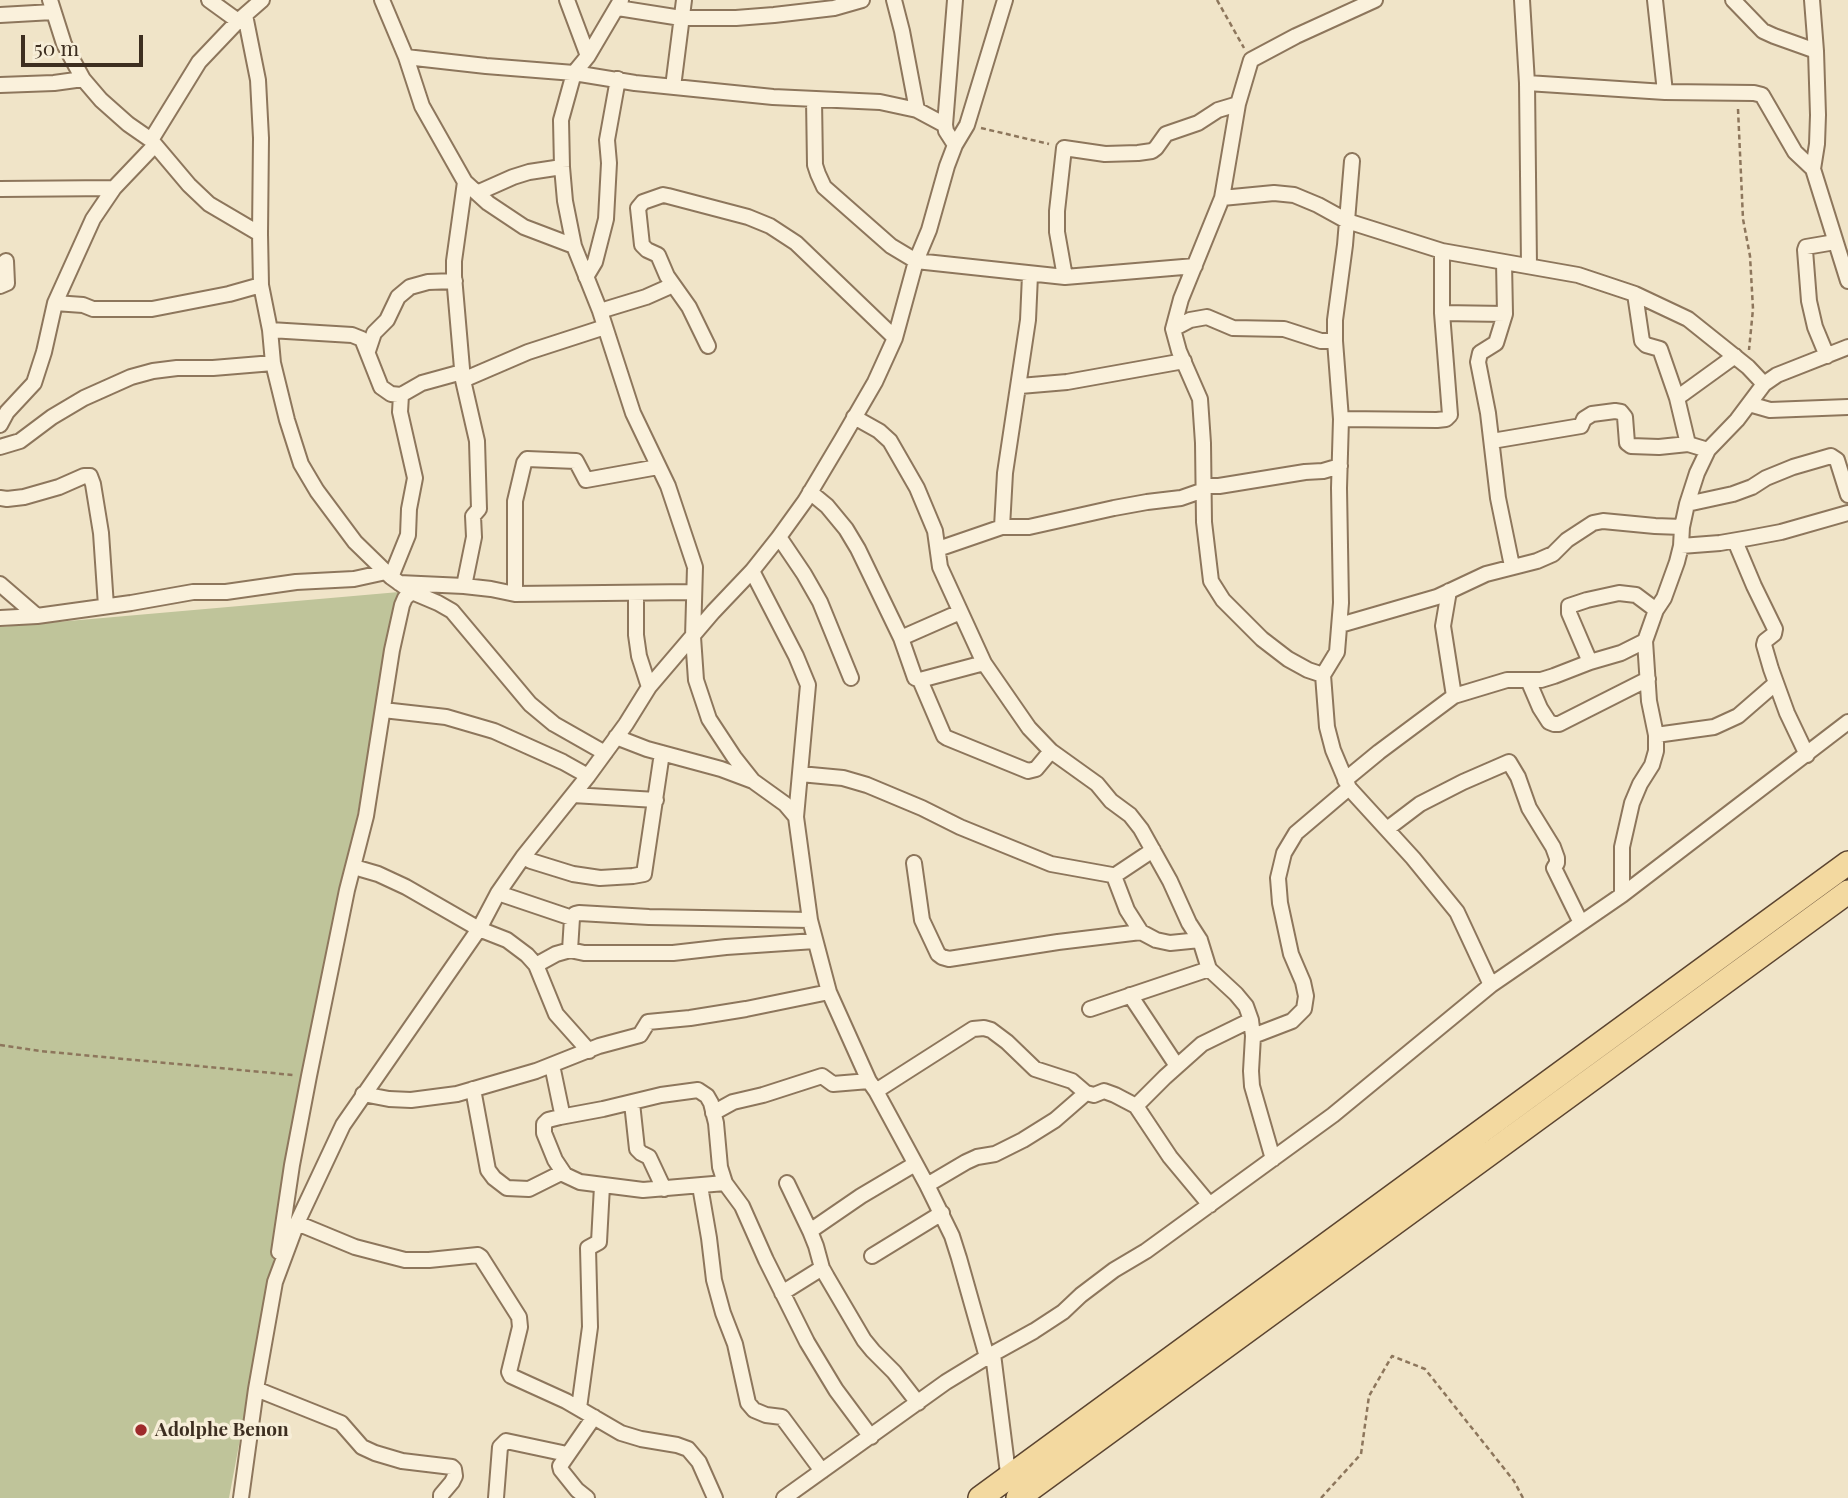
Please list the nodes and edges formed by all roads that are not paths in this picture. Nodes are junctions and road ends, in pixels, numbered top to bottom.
1 (209, 0) edge
2 (262, 0) edge
3 (382, 0) edge
4 (567, 0) edge
5 (684, 0) edge
6 (862, 0) edge
7 (894, 0) edge
8 (955, 0) edge
9 (1005, 0) edge
10 (1375, 0) edge
11 (1522, 0) edge
12 (1655, 0) edge
13 (1733, 0) edge
14 (1812, 0) edge
15 (620, 4) edge
16 (51, 6) edge
17 (0, 15) edge
18 (242, 18) junction
19 (681, 18) junction
20 (1816, 51) junction
21 (588, 56) junction
22 (406, 57) junction
23 (574, 73) junction
24 (83, 79) junction
25 (618, 79) junction
26 (1527, 83) junction
27 (0, 85) edge
28 (673, 87) junction
29 (1665, 92) junction
30 (814, 99) junction
31 (1238, 104) junction
32 (917, 110) junction
33 (945, 125) junction
34 (153, 143) junction
35 (955, 145) junction
36 (1352, 161) dead end
37 (562, 167) junction
38 (1813, 169) junction
39 (465, 182) junction
40 (114, 188) junction
41 (0, 189) edge
42 (477, 193) junction
43 (1222, 198) junction
44 (1347, 222) junction
45 (260, 234) junction
46 (1835, 242) junction
47 (574, 246) junction
48 (1442, 251) junction
49 (6, 261) dead end
50 (916, 261) junction
51 (1504, 262) junction
52 (1195, 266) junction
53 (1528, 266) junction
54 (1030, 275) junction
55 (586, 277) junction
56 (1065, 277) junction
57 (455, 281) junction
58 (1848, 281) edge
59 (261, 285) junction
60 (673, 285) junction
61 (0, 286) edge
62 (1635, 294) junction
63 (55, 303) junction
64 (600, 312) junction
65 (1442, 313) junction
66 (1505, 314) junction
67 (605, 327) junction
68 (1173, 329) junction
69 (270, 330) junction
70 (895, 338) junction
71 (1335, 341) junction
72 (708, 346) dead end
73 (1848, 347) edge
74 (368, 351) junction
75 (1735, 356) junction
76 (1827, 356) junction
77 (1184, 361) junction
78 (273, 363) junction
79 (462, 376) junction
80 (1764, 384) junction
81 (1020, 386) junction
82 (401, 395) junction
83 (1677, 398) junction
84 (1749, 404) junction
85 (1848, 407) edge
86 (854, 417) junction
87 (1341, 419) junction
88 (0, 425) edge
89 (1492, 441) junction
90 (1688, 443) junction
91 (0, 447) edge
92 (1708, 450) junction
93 (1340, 466) junction
94 (658, 467) junction
95 (1204, 488) junction
96 (810, 492) junction
97 (1848, 495) edge
98 (0, 498) edge
99 (1687, 504) junction
100 (1848, 513) edge
101 (1002, 527) junction
102 (1682, 527) junction
103 (779, 537) junction
104 (1735, 541) junction
105 (1681, 546) junction
106 (938, 549) junction
107 (1512, 566) junction
108 (752, 572) junction
109 (392, 577) junction
110 (0, 584) edge
111 (464, 586) junction
112 (1449, 591) junction
113 (412, 592) junction
114 (693, 592) junction
115 (636, 593) junction
116 (515, 594) junction
117 (106, 606) junction
118 (1656, 610) junction
119 (960, 612) junction
120 (37, 616) junction
121 (0, 618) edge
122 (1340, 625) junction
123 (693, 637) junction
124 (901, 638) junction
125 (1645, 641) junction
126 (1590, 662) junction
127 (984, 663) junction
128 (1323, 675) junction
129 (851, 678) dead end
130 (1648, 679) junction
131 (920, 680) junction
132 (1528, 680) junction
133 (1776, 683) junction
134 (649, 687) junction
135 (1454, 696) junction
136 (383, 710) junction
137 (1848, 722) edge
138 (1656, 735) junction
139 (616, 737) junction
140 (1051, 751) junction
141 (605, 753) junction
142 (662, 753) junction
143 (1807, 755) junction
144 (800, 774) junction
145 (588, 776) junction
146 (753, 781) junction
147 (1347, 784) junction
148 (573, 795) junction
149 (656, 800) junction
150 (796, 817) junction
151 (1387, 829) junction
152 (1153, 850) junction
153 (523, 857) junction
154 (914, 863) dead end
155 (1848, 863) edge
156 (354, 867) junction
157 (1114, 876) junction
158 (1848, 892) edge
159 (498, 893) junction
160 (1622, 895) junction
161 (572, 918) junction
162 (810, 920) junction
163 (1581, 923) junction
164 (479, 929) junction
165 (1141, 932) junction
166 (1200, 940) junction
167 (816, 941) junction
168 (570, 950) junction
169 (536, 965) junction
170 (1209, 969) junction
171 (1491, 985) junction
172 (829, 992) junction
173 (1130, 995) junction
174 (1090, 1009) dead end
175 (1251, 1020) junction
176 (1253, 1036) junction
177 (589, 1051) junction
178 (552, 1065) junction
179 (1177, 1066) junction
180 (872, 1086) junction
181 (473, 1089) junction
182 (1086, 1093) junction
183 (363, 1094) junction
184 (632, 1103) junction
185 (1136, 1106) junction
186 (713, 1113) junction
187 (560, 1117) junction
188 (1273, 1159) junction
189 (915, 1164) junction
190 (563, 1172) junction
191 (725, 1183) junction
192 (787, 1183) dead end
193 (927, 1185) junction
194 (601, 1186) junction
195 (700, 1186) junction
196 (664, 1189) junction
197 (1210, 1205) junction
198 (942, 1213) junction
199 (297, 1223) junction
200 (810, 1231) junction
201 (872, 1256) dead end
202 (822, 1268) junction
203 (275, 1282) junction
204 (782, 1293) junction
205 (990, 1355) junction
206 (256, 1389) junction
207 (918, 1403) junction
208 (579, 1408) junction
209 (594, 1417) junction
210 (871, 1437) junction
211 (567, 1454) junction
212 (822, 1471) junction
213 (1013, 1491) edge
214 (241, 1498) edge
215 (441, 1498) edge
216 (496, 1498) edge
217 (587, 1498) edge
218 (715, 1498) edge
219 (784, 1498) edge
220 (981, 1498) edge

1 - 18 street
2 - 18 street
3 - 22 street
4 - 21 street
5 - 19 street
6 - 19 street
7 - 32 street
8 - 33 street
9 - 35 street
10 - 31 street
11 - 26 street
12 - 29 street
13 - 20 street
14 - 20 street
15 - 19 street
15 - 21 street
16 - 17 street
16 - 24 street
18 - 34 street
18 - 45 street
19 - 28 street
20 - 38 street
21 - 23 street
22 - 23 street
22 - 39 street
23 - 25 street
23 - 37 street
24 - 27 street
24 - 34 street
25 - 28 street
25 - 55 street
26 - 29 street
26 - 53 street
28 - 30 street
29 - 38 street
30 - 32 street
30 - 50 street
31 - 43 street
31 - 56 street
32 - 33 street
33 - 35 street
34 - 40 street
34 - 45 street
35 - 50 street
36 - 44 street
37 - 42 street
37 - 47 street
38 - 46 street
39 - 42 street
39 - 57 street
40 - 41 street
40 - 63 street
42 - 47 street
43 - 44 street
43 - 52 street
44 - 48 street
44 - 71 street
45 - 59 street
46 - 58 street
46 - 76 street
47 - 55 street
48 - 51 street
48 - 65 street
49 - 61 street
50 - 54 street
50 - 70 street
51 - 53 street
51 - 66 street
52 - 56 street
52 - 68 street
53 - 62 street
54 - 56 street
54 - 81 street
55 - 64 street
57 - 74 street
57 - 79 street
59 - 63 street
59 - 69 street
60 - 64 street
60 - 70 street
60 - 72 street
62 - 75 street
62 - 83 street
63 - 88 street
64 - 67 street
65 - 66 street
65 - 87 street
66 - 89 street
67 - 79 street
67 - 94 street
68 - 71 street
68 - 77 street
69 - 74 street
69 - 78 street
70 - 86 street
71 - 87 street
73 - 76 street
74 - 82 street
75 - 80 street
75 - 83 street
76 - 80 street
77 - 81 street
77 - 95 street
78 - 91 street
78 - 109 street
79 - 82 street
79 - 111 street
80 - 84 street
81 - 101 street
82 - 109 street
83 - 90 street
84 - 85 street
84 - 92 street
86 - 96 street
86 - 106 street
87 - 93 street
89 - 90 street
89 - 107 street
90 - 92 street
92 - 99 street
93 - 95 street
93 - 122 street
94 - 114 street
94 - 116 street
95 - 101 street
95 - 128 street
96 - 103 street
96 - 124 street
97 - 99 street
98 - 117 street
99 - 102 street
100 - 104 street
101 - 106 street
102 - 105 street
102 - 107 street
103 - 108 street
103 - 129 street
104 - 105 street
104 - 133 street
105 - 118 street
106 - 119 street
107 - 112 street
108 - 123 street
108 - 144 street
109 - 111 street
109 - 113 street
109 - 117 street
110 - 120 street
111 - 116 street
112 - 122 street
112 - 135 street
113 - 136 street
113 - 141 street
114 - 115 street
114 - 123 street
115 - 116 street
115 - 134 street
117 - 120 street
118 - 125 street
118 - 126 street
119 - 124 street
119 - 127 street
120 - 121 street
122 - 128 street
123 - 134 street
123 - 146 street
124 - 131 street
125 - 126 street
125 - 130 street
126 - 132 street
127 - 131 street
127 - 140 street
128 - 147 street
130 - 132 street
130 - 138 street
131 - 140 street
132 - 135 street
133 - 138 street
133 - 143 street
134 - 139 street
135 - 147 street
136 - 145 street
136 - 156 street
137 - 143 street
138 - 160 street
139 - 141 street
139 - 142 street
140 - 152 street
141 - 145 street
142 - 146 street
142 - 149 street
143 - 160 street
144 - 150 street
144 - 157 street
145 - 148 street
146 - 150 street
147 - 151 street
147 - 176 street
148 - 149 street
148 - 153 street
149 - 153 street
150 - 162 street
151 - 163 street
151 - 171 street
152 - 157 street
152 - 166 street
153 - 159 street
154 - 165 street
155 - 213 main road
156 - 164 street
156 - 203 street
157 - 165 street
158 - 213 main road
159 - 161 street
159 - 164 street
160 - 163 street
161 - 162 street
161 - 168 street
162 - 167 street
163 - 171 street
164 - 169 street
164 - 183 street
165 - 166 street
166 - 170 street
167 - 168 street
167 - 172 street
168 - 169 street
169 - 177 street
170 - 173 street
170 - 175 street
171 - 188 street
172 - 177 street
172 - 180 street
173 - 174 street
173 - 179 street
175 - 176 street
175 - 179 street
176 - 188 street
177 - 178 street
178 - 181 street
178 - 187 street
179 - 185 street
180 - 182 street
180 - 186 street
180 - 189 street
181 - 183 street
181 - 190 street
182 - 185 street
182 - 193 street
183 - 199 street
184 - 186 street
184 - 187 street
184 - 196 street
185 - 197 street
186 - 191 street
187 - 190 street
188 - 197 street
189 - 193 street
189 - 200 street
190 - 194 street
191 - 195 street
191 - 204 street
192 - 200 street
193 - 198 street
194 - 196 street
194 - 208 street
195 - 196 street
195 - 212 street
197 - 205 street
198 - 201 street
198 - 205 street
199 - 203 street
199 - 208 street
200 - 202 street
202 - 204 street
202 - 207 street
203 - 206 street
204 - 210 street
205 - 207 street
205 - 213 street
206 - 214 street
206 - 215 street
207 - 210 street
208 - 209 street
209 - 211 street
209 - 218 street
210 - 212 street
211 - 216 street
211 - 217 street
212 - 219 street
213 - 220 main road

